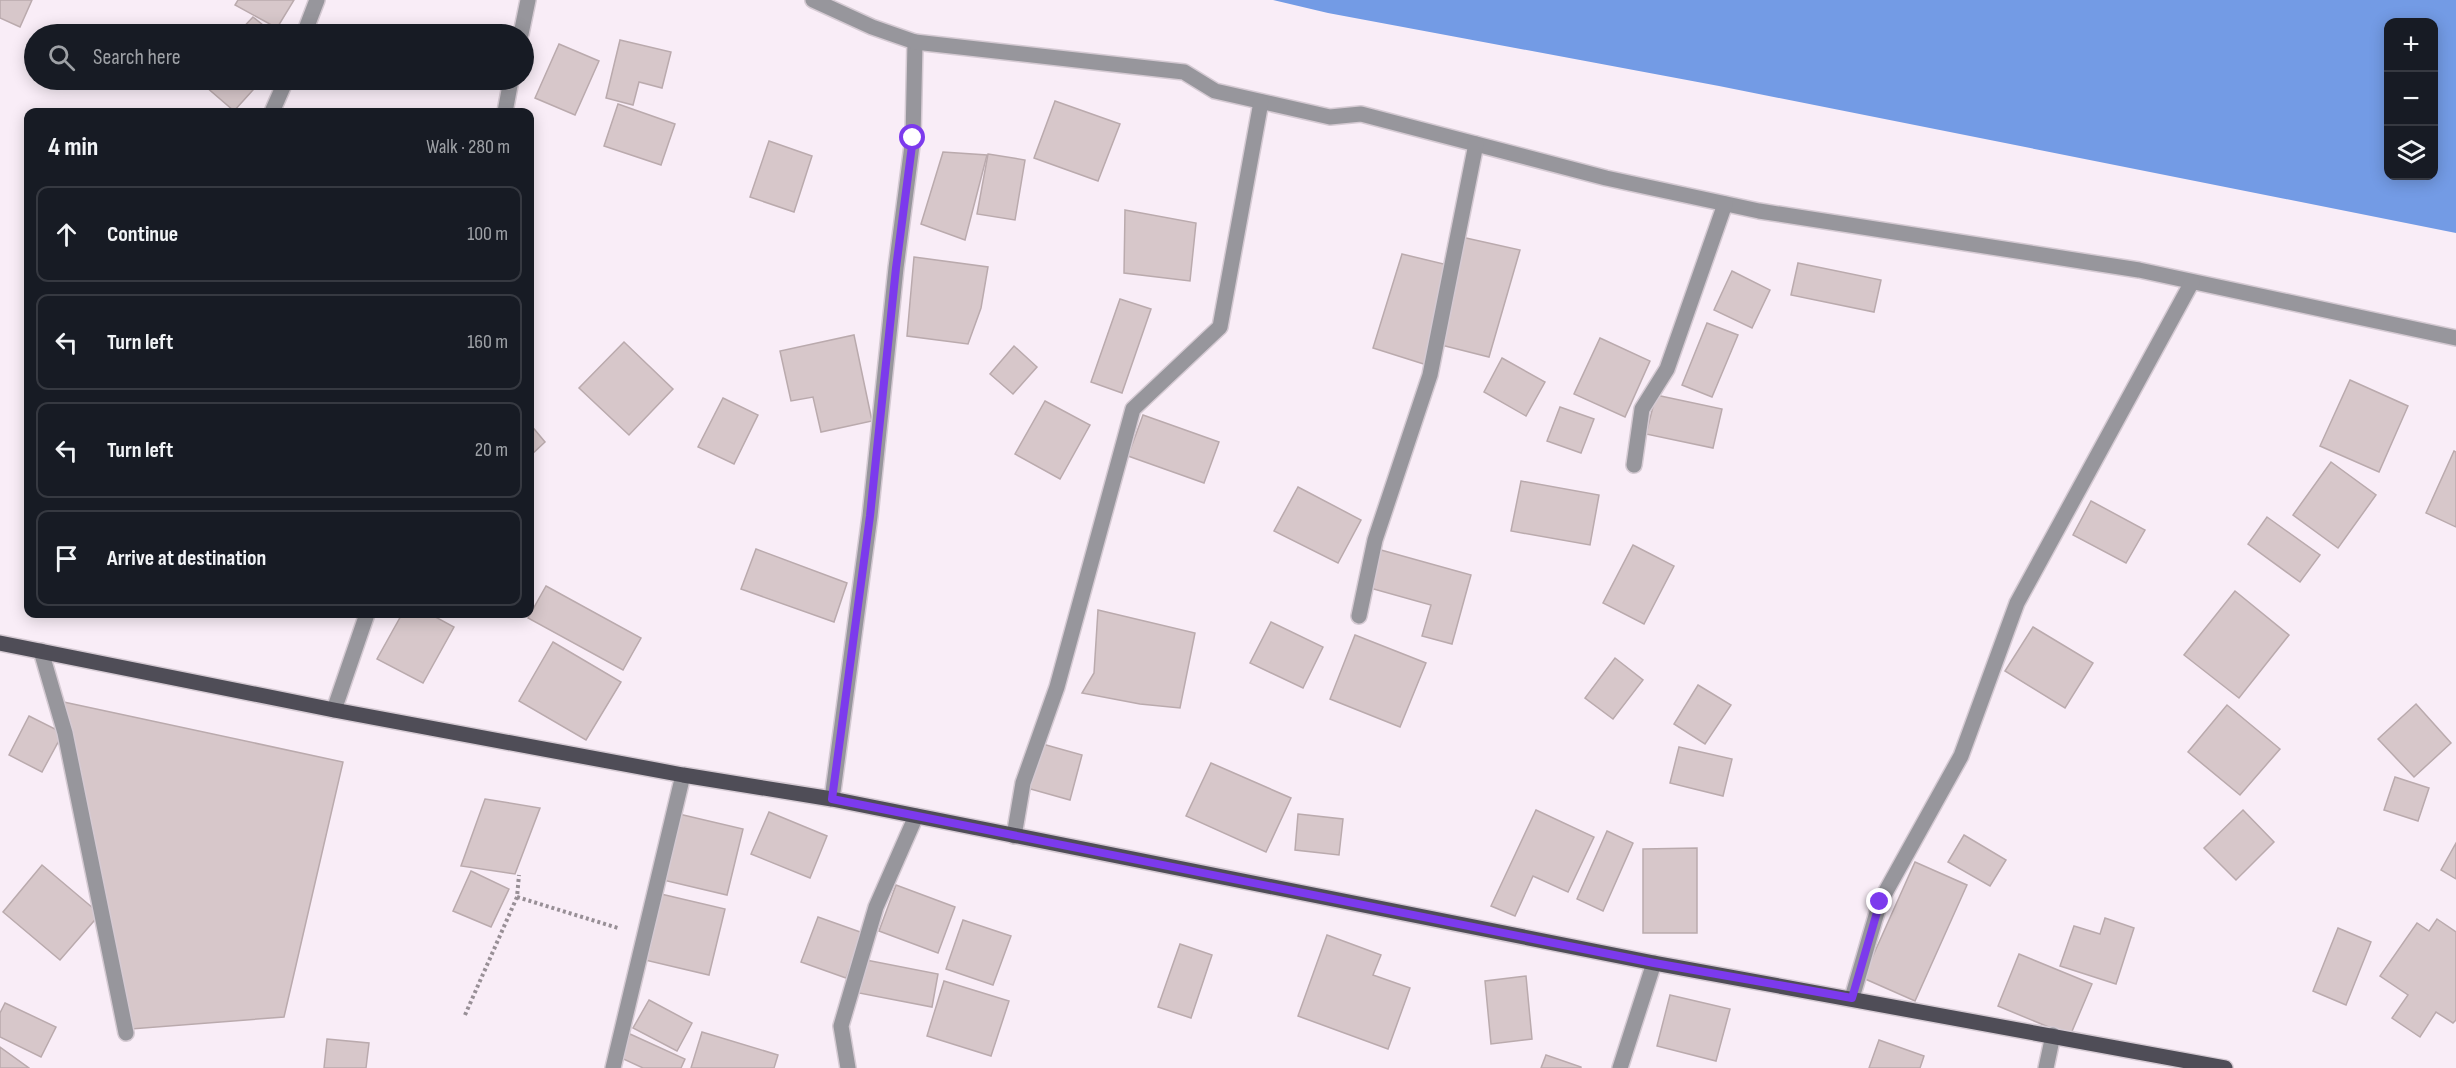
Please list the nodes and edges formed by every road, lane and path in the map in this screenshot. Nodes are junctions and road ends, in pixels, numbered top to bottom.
1 (317, 0) edge
2 (528, 0) edge
3 (813, 0) edge
4 (308, 24) edge
5 (523, 24) edge
6 (915, 42) junction
7 (282, 90) edge
8 (509, 90) edge
9 (1261, 102) junction
10 (274, 108) edge
11 (506, 108) edge
12 (1476, 144) junction
13 (1725, 204) junction
14 (2192, 282) junction
15 (2456, 338) edge
16 (1634, 465) dead end
17 (1359, 616) dead end
18 (366, 618) edge
19 (0, 643) edge
20 (41, 651) junction
21 (334, 710) junction
22 (683, 775) junction
23 (832, 799) junction
24 (916, 816) junction
25 (1014, 836) junction
26 (519, 875) dead end
27 (517, 897) junction
28 (644, 936) junction
29 (1654, 963) junction
30 (1852, 998) junction
31 (465, 1015) dead end
32 (126, 1033) dead end
33 (2053, 1035) junction
34 (613, 1068) edge
35 (848, 1068) edge
36 (1620, 1068) edge
37 (2046, 1068) edge
38 (2225, 1068) edge

1 - 4 street
2 - 5 street
3 - 6 street
6 - 9 street
6 - 23 street
7 - 10 street
8 - 11 street
9 - 12 street
9 - 25 street
12 - 13 street
12 - 17 street
13 - 14 street
13 - 16 street
14 - 15 street
14 - 30 street
18 - 21 street
19 - 20 main road
20 - 21 main road
20 - 32 street
21 - 22 main road
22 - 23 main road
22 - 28 street
23 - 24 main road
24 - 25 main road
24 - 35 street
25 - 29 main road
26 - 27 path
27 - 28 path
27 - 31 path
28 - 34 street
29 - 30 main road
29 - 36 street
30 - 33 main road
33 - 37 street
33 - 38 main road

